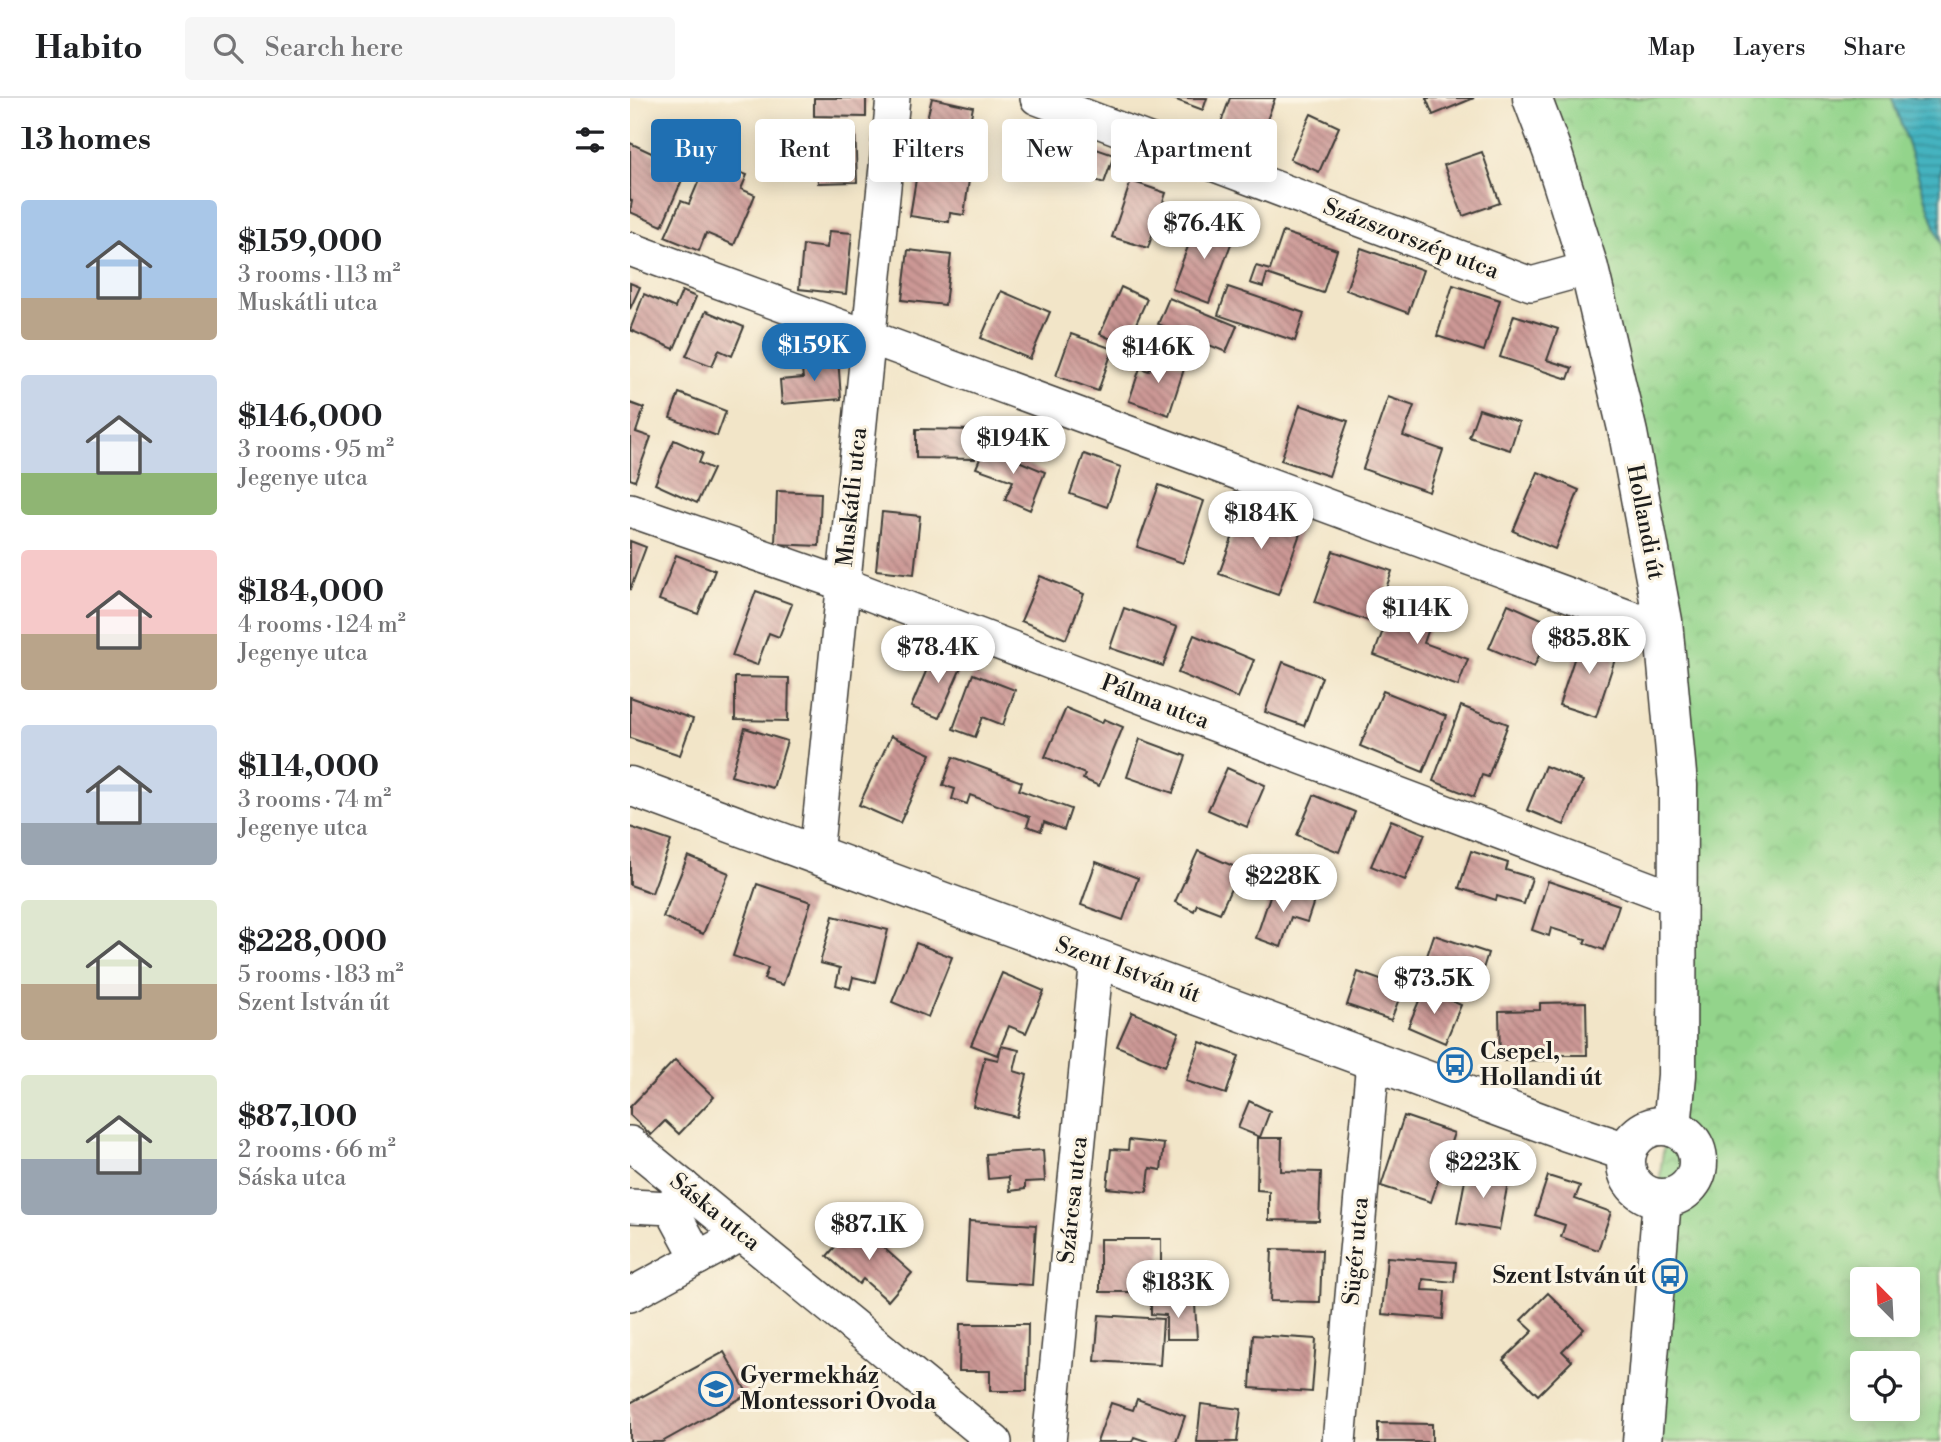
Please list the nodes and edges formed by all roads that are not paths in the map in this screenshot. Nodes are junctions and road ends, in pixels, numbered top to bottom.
1 (893, 98) edge
2 (1037, 98) edge
3 (1532, 98) edge
4 (630, 250) edge
5 (1589, 268) junction
6 (869, 338) junction
7 (630, 510) edge
8 (843, 584) junction
9 (1663, 621) junction
10 (630, 786) edge
11 (816, 855) junction
12 (1679, 900) junction
13 (1097, 958) junction
14 (1373, 1061) junction
15 (1672, 1127) junction
16 (630, 1143) edge
17 (1627, 1152) junction
18 (677, 1197) junction
19 (1662, 1199) junction
20 (630, 1206) edge
21 (742, 1234) junction
22 (698, 1258) junction
23 (630, 1296) edge
24 (995, 1442) edge
25 (1049, 1442) edge
26 (1339, 1442) edge
27 (1642, 1442) edge

1 - 6 street, Muskátli utca
2 - 5 street, Százszorszép utca
3 - 5 street, Hollandi út
4 - 6 street
5 - 9 street, Hollandi út
6 - 8 street, Muskátli utca
6 - 9 street
7 - 8 street, Pálma utca
8 - 11 street, Muskátli utca
8 - 12 street, Pálma utca
9 - 12 street, Hollandi út
10 - 11 street, Szent István út
11 - 13 street, Szent István út
12 - 15 street, Hollandi út
13 - 14 street, Szent István út
13 - 25 street, Szárcsa utca
14 - 17 street, Szent István út
14 - 26 street, Sügér utca
15 - 17 street
15 - 19 street
16 - 18 street, Sáska utca
17 - 19 street
18 - 20 street
18 - 21 street, Sáska utca
18 - 22 street
19 - 27 street
21 - 22 street
21 - 24 street, Sáska utca
22 - 23 street

